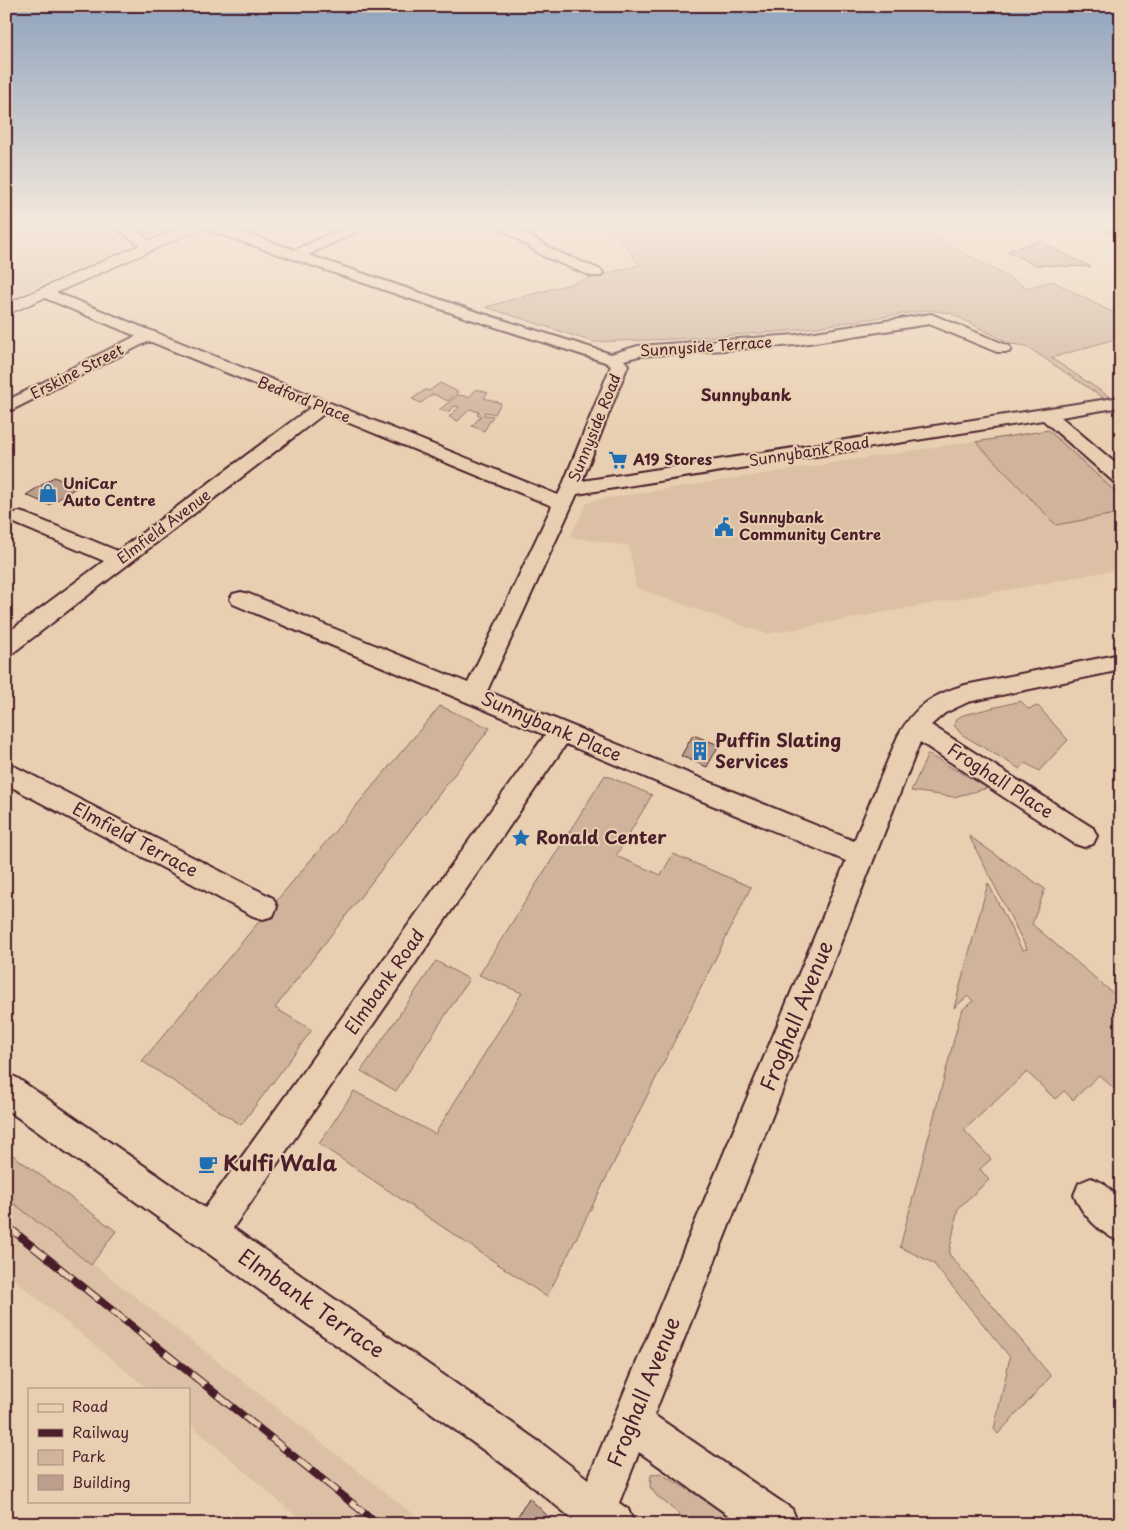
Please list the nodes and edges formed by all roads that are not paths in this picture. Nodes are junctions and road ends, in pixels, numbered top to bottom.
1 (37, 296) edge
2 (53, 296) edge
3 (418, 296) edge
4 (6, 310) edge
5 (147, 336) junction
6 (1004, 349) dead end
7 (611, 359) junction
8 (1121, 402) edge
9 (322, 407) junction
10 (6, 408) edge
11 (1047, 414) junction
12 (1121, 478) edge
13 (567, 497) junction
14 (19, 518) dead end
15 (120, 560) junction
16 (240, 599) dead end
17 (6, 646) edge
18 (1121, 662) edge
19 (474, 695) junction
20 (916, 727) junction
21 (561, 732) junction
22 (6, 772) edge
23 (1084, 836) dead end
24 (862, 856) junction
25 (263, 908) dead end
26 (6, 1089) edge
27 (1091, 1195) dead end
28 (1121, 1225) edge
29 (209, 1232) junction
30 (632, 1423) junction
31 (604, 1516) edge
32 (776, 1524) edge

1 - 4 street
2 - 5 street, Bedford Place
3 - 7 street, Sunnyside Road
5 - 9 street, Bedford Place
5 - 10 street, Erskine Street
6 - 7 street, Sunnyside Terrace
7 - 13 street, Sunnyside Road
8 - 11 street, Sunnybank Road
9 - 13 street, Bedford Place
9 - 15 street, Elmfield Avenue
11 - 12 street
11 - 13 street, Sunnybank Road
13 - 19 street, Sunnyside Road
14 - 15 street
15 - 17 street, Elmfield Avenue
16 - 19 street, Sunnybank Place
18 - 20 street, Froghall Avenue
19 - 21 street, Sunnybank Place
20 - 23 street, Froghall Place
20 - 24 street, Froghall Avenue
21 - 24 street, Sunnybank Place
21 - 29 street, Elmbank Road
22 - 25 street, Elmfield Terrace
24 - 30 street, Froghall Avenue
26 - 29 street, Elmbank Terrace
27 - 28 street
29 - 31 street, Elmbank Terrace
30 - 31 street, Froghall Avenue
30 - 32 street

